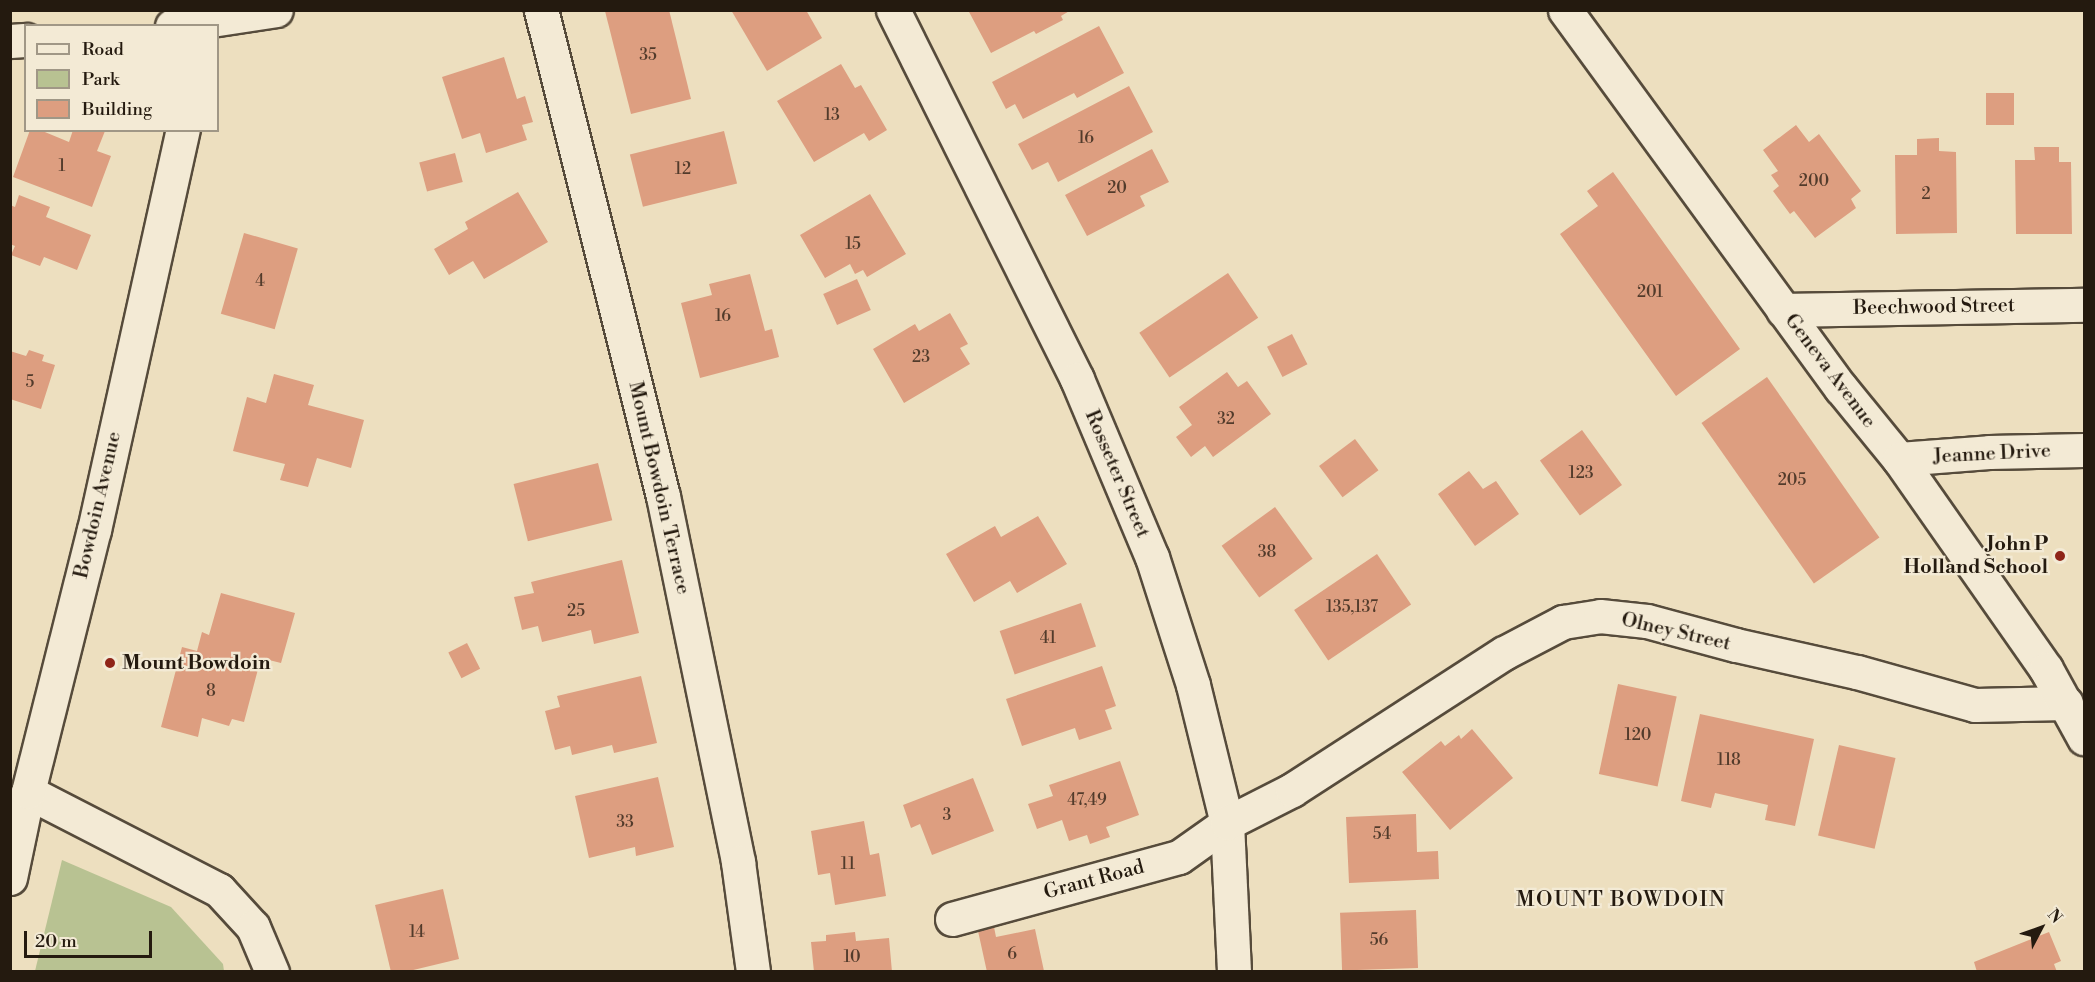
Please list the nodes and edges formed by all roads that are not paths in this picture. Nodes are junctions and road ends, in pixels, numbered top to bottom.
1 (276, 10) edge
2 (541, 10) edge
3 (893, 10) edge
4 (1565, 10) edge
5 (207, 24) edge
6 (183, 132) edge
7 (2085, 305) edge
8 (1783, 310) junction
9 (2085, 450) edge
10 (1899, 459) junction
11 (2066, 703) junction
12 (2085, 738) edge
13 (28, 792) junction
14 (1227, 823) junction
15 (10, 878) edge
16 (952, 919) dead end
17 (272, 972) edge
18 (753, 972) edge
19 (1234, 972) edge

1 - 5 street
2 - 18 street, Mount Bowdoin Terrace
3 - 14 street, Rosseter Street
4 - 8 street, Geneva Avenue
6 - 13 street, Bowdoin Avenue
7 - 8 street, Beechwood Street
8 - 10 street, Geneva Avenue
9 - 10 street, Jeanne Drive
10 - 11 street, Geneva Avenue
11 - 12 street, Geneva Avenue
11 - 14 street, Olney Street
13 - 15 street, Bowdoin Avenue
13 - 17 street
14 - 16 street, Grant Road
14 - 19 street, Rosseter Street

